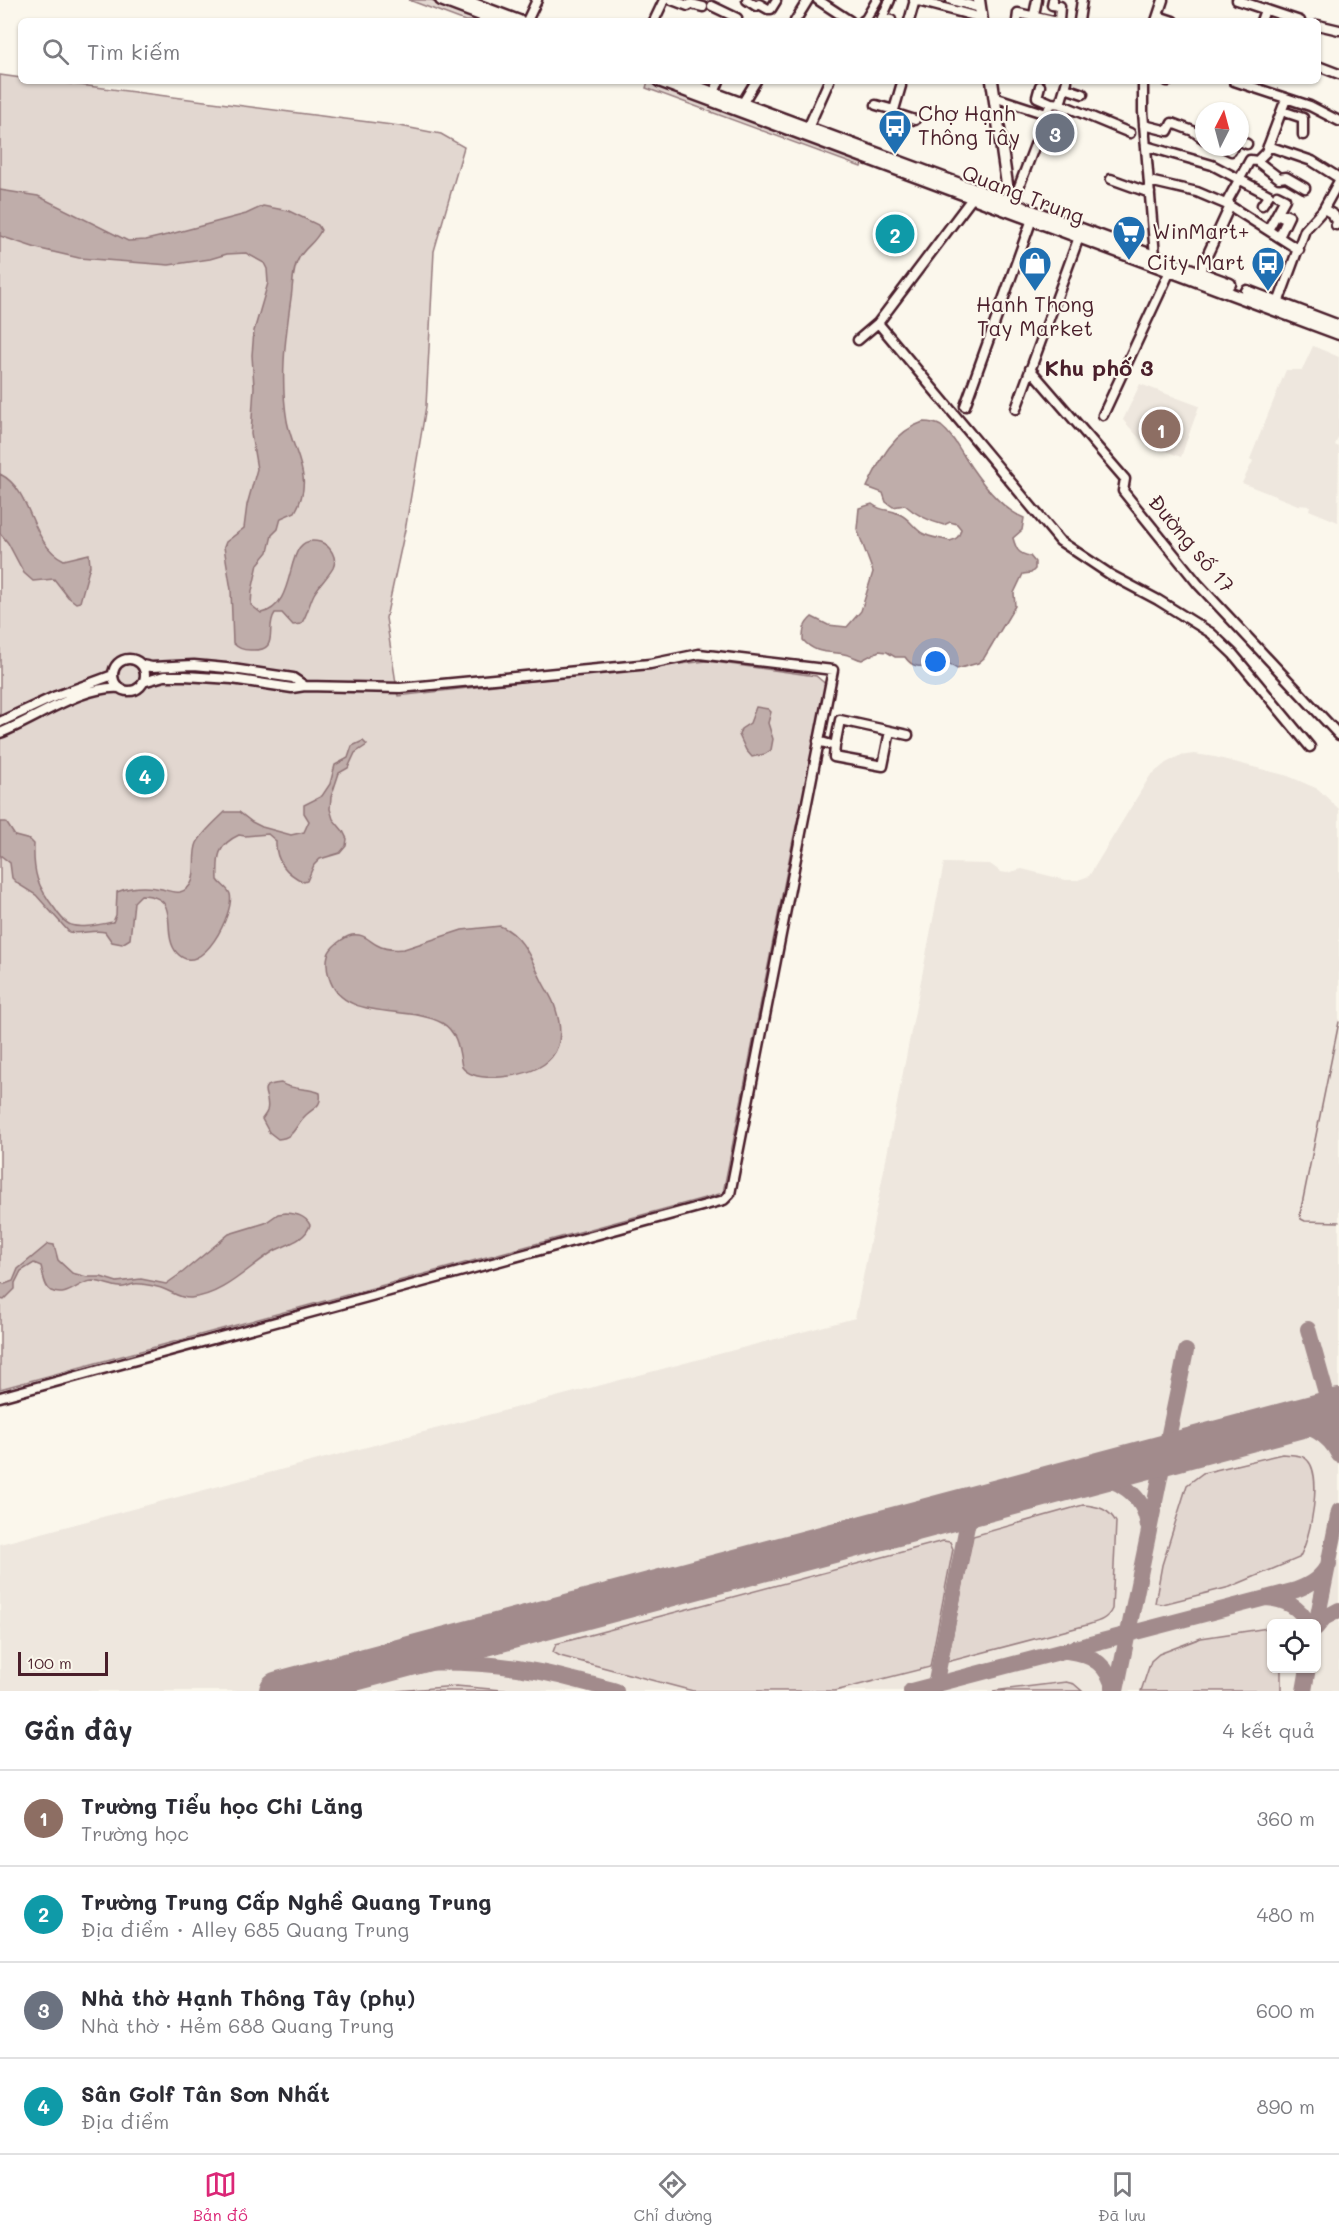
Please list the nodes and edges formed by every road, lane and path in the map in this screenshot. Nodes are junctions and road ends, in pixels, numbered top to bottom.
1 (441, 0) edge
2 (463, 0) edge
3 (537, 0) edge
4 (664, 0) edge
5 (672, 0) edge
6 (747, 0) edge
7 (808, 0) edge
8 (818, 0) edge
9 (914, 0) edge
10 (951, 0) edge
11 (1037, 0) edge
12 (1053, 0) edge
13 (1082, 0) edge
14 (1163, 0) edge
15 (1237, 0) edge
16 (776, 1) edge
17 (883, 1) edge
18 (1252, 2) edge
19 (1265, 10) junction
20 (981, 12) edge
21 (1034, 15) junction
22 (489, 18) edge
23 (511, 18) edge
24 (528, 18) edge
25 (655, 18) edge
26 (737, 18) edge
27 (797, 18) edge
28 (845, 18) edge
29 (867, 18) edge
30 (882, 18) edge
31 (910, 18) edge
32 (1017, 18) edge
33 (1044, 18) edge
34 (1059, 18) edge
35 (1079, 18) edge
36 (1157, 18) edge
37 (1262, 18) edge
38 (1290, 18) edge
39 (1321, 27) edge
40 (1339, 30) edge
41 (1321, 67) edge
42 (1339, 74) edge
43 (668, 84) edge
44 (689, 84) edge
45 (718, 84) edge
46 (754, 84) edge
47 (828, 84) edge
48 (992, 84) edge
49 (1066, 84) edge
50 (1143, 84) edge
51 (1243, 84) edge
52 (901, 86) dead end
53 (1041, 86) dead end
54 (714, 93) junction
55 (1083, 94) dead end
56 (994, 97) junction
57 (1287, 99) junction
58 (1056, 103) junction
59 (876, 105) dead end
60 (740, 107) junction
61 (894, 110) junction
62 (1282, 111) junction
63 (1046, 114) junction
64 (915, 120) dead end
65 (1339, 121) edge
66 (1144, 125) junction
67 (808, 128) junction
68 (1195, 132) edge
69 (1303, 135) dead end
70 (1139, 138) junction
71 (1268, 146) junction
72 (873, 156) junction
73 (1257, 161) junction
74 (1239, 178) junction
75 (1111, 179) dead end
76 (1339, 179) edge
77 (1149, 181) junction
78 (1305, 188) dead end
79 (1150, 193) junction
80 (1277, 195) dead end
81 (973, 197) junction
82 (1262, 205) dead end
83 (1230, 206) junction
84 (1010, 207) junction
85 (1324, 209) junction
86 (1277, 214) junction
87 (1032, 219) junction
88 (1336, 225) dead end
89 (1268, 230) junction
90 (1079, 237) junction
91 (1279, 237) junction
92 (1299, 250) junction
93 (1155, 256) junction
94 (1170, 271) junction
95 (1200, 273) junction
96 (1217, 283) junction
97 (1278, 303) junction
98 (881, 319) junction
99 (1339, 326) edge
100 (1339, 334) edge
101 (858, 340) dead end
102 (1030, 369) junction
103 (964, 406) dead end
104 (1016, 409) dead end
105 (1103, 415) dead end
106 (142, 665) junction
107 (239, 670) junction
108 (113, 675) junction
109 (238, 680) junction
110 (143, 682) junction
111 (305, 686) junction
112 (120, 688) junction
113 (31, 708) junction
114 (35, 717) junction
115 (0, 722) edge
116 (890, 731) junction
117 (0, 733) edge
118 (908, 735) dead end
119 (1339, 735) edge
120 (819, 741) junction
121 (835, 746) junction
122 (1310, 747) dead end
123 (0, 1398) edge

1 - 22 main road
2 - 23 main road
3 - 24 street
4 - 25 street
5 - 26 street
6 - 16 street
7 - 27 street
8 - 28 street
9 - 20 street
9 - 31 street
10 - 20 street
11 - 21 street
12 - 34 street
13 - 35 street
14 - 36 street
15 - 18 street
17 - 29 street
17 - 30 street
18 - 19 street
19 - 37 street
19 - 38 street
21 - 32 street
21 - 33 street
39 - 40 street
41 - 42 street
43 - 60 main road, Quang Trung
44 - 54 main road, Quang Trung
45 - 54 street
46 - 60 street
47 - 67 street
48 - 56 main road
49 - 55 street
49 - 58 street
50 - 66 street
51 - 57 street
52 - 61 street
53 - 58 street
54 - 60 main road, Quang Trung
56 - 63 street
56 - 84 main road
57 - 62 street
57 - 65 street
58 - 63 street
58 - 70 street
59 - 61 street
60 - 67 main road, Quang Trung
60 - 72 main road, Quang Trung
61 - 64 street
62 - 69 street
62 - 71 street
63 - 84 street
66 - 68 street
66 - 70 street
67 - 72 main road, Quang Trung
70 - 74 street
70 - 77 street
71 - 73 street
71 - 76 street
72 - 81 main road, Quang Trung
72 - 84 main road, Quang Trung
73 - 74 street
73 - 78 street
74 - 82 street
74 - 83 street
75 - 79 street
76 - 85 street
77 - 79 street
77 - 83 street
79 - 93 street
80 - 86 street
81 - 84 main road, Quang Trung
81 - 98 street
83 - 89 street
83 - 95 street
84 - 87 main road, Quang Trung
84 - 93 main road, Quang Trung
85 - 88 street
85 - 92 street
86 - 89 street
86 - 91 street
87 - 90 main road, Quang Trung
87 - 103 street
89 - 91 street
90 - 94 main road, Quang Trung
90 - 102 street
91 - 92 street
92 - 97 street
93 - 95 main road, Quang Trung
94 - 96 main road, Quang Trung
94 - 105 street
95 - 96 main road, Quang Trung
96 - 97 main road, Quang Trung
96 - 100 main road, Quang Trung
97 - 99 main road, Quang Trung
98 - 101 street
98 - 122 street
102 - 104 street
102 - 119 street, Đường số 17
106 - 107 street
106 - 108 street
106 - 110 street
107 - 109 street
107 - 111 street
108 - 112 street
108 - 113 street
109 - 110 street
109 - 111 street
110 - 112 street
111 - 120 street
112 - 114 street
113 - 114 street
113 - 115 street
114 - 117 street
116 - 118 street
116 - 121 street
116 - 121 street
120 - 121 street
120 - 123 street

